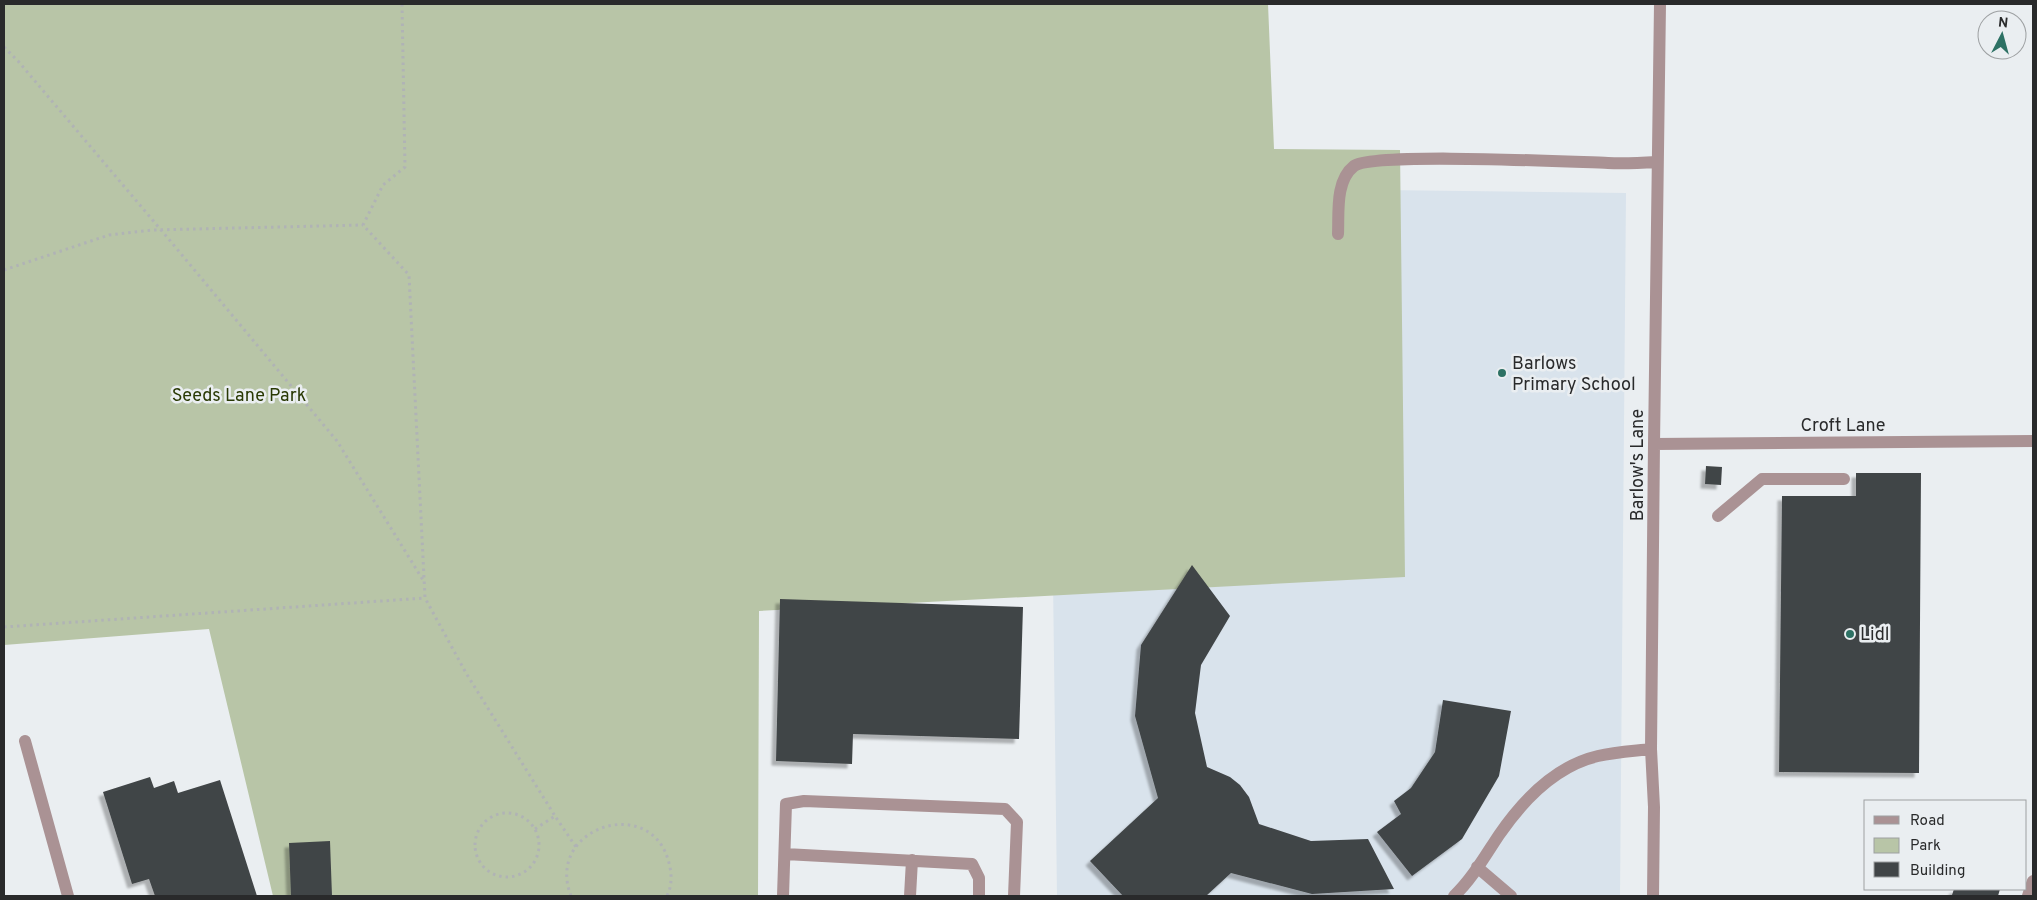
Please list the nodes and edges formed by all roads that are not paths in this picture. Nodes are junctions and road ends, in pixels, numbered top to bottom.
1 (1660, 4) edge
2 (1657, 162) junction
3 (1338, 234) dead end
4 (2033, 441) edge
5 (1654, 444) junction
6 (1844, 479) dead end
7 (1718, 516) dead end
8 (25, 741) dead end
9 (1652, 749) junction
10 (785, 854) junction
11 (912, 860) junction
12 (1477, 867) junction
13 (2033, 881) edge
14 (68, 896) edge
15 (783, 896) edge
16 (910, 896) edge
17 (979, 896) edge
18 (1014, 896) edge
19 (1454, 896) edge
20 (1511, 896) edge
21 (1653, 896) edge
22 (2028, 896) edge

1 - 2 street, Barlow's Lane
2 - 3 street
2 - 5 street, Barlow's Lane
4 - 5 street, Croft Lane
5 - 9 street, Barlow's Lane
6 - 7 street
8 - 14 street
9 - 12 street
9 - 21 street, Barlow's Lane
10 - 11 street
10 - 15 street
10 - 18 street
11 - 16 street
11 - 17 street
12 - 19 street
12 - 20 street
13 - 22 street

